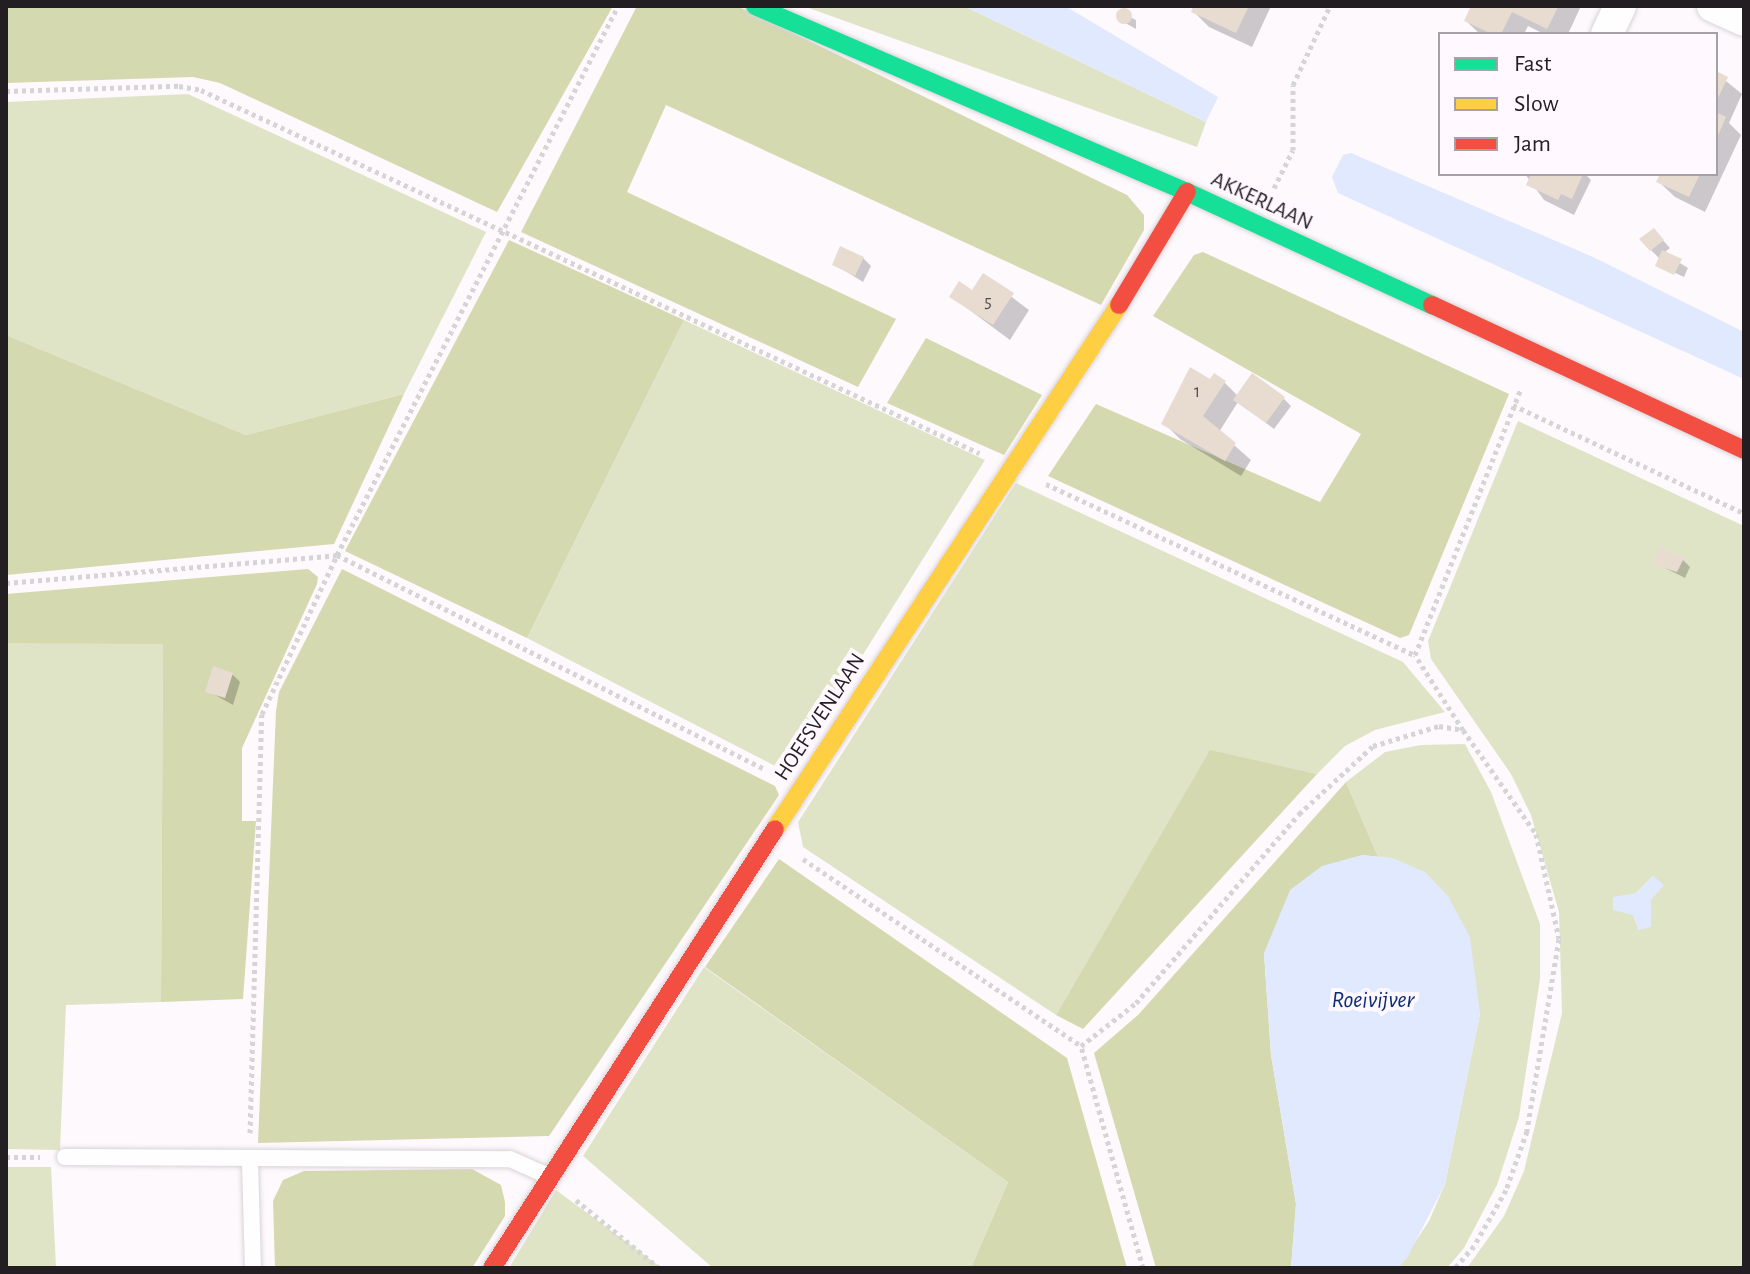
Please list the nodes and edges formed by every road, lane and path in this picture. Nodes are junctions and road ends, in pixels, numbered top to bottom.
1 (618, 6) edge
2 (755, 6) edge
3 (1330, 6) edge
4 (1620, 6) edge
5 (1713, 6) edge
6 (1744, 20) edge
7 (1608, 32) edge
8 (6, 91) edge
9 (1187, 192) junction
10 (1256, 225) junction
11 (503, 230) junction
12 (1521, 387) dead end
13 (1513, 405) junction
14 (1744, 450) edge
15 (1012, 469) junction
16 (1744, 513) edge
17 (337, 555) junction
18 (6, 583) edge
19 (1415, 655) junction
20 (1463, 730) junction
21 (803, 788) junction
22 (770, 836) junction
23 (1081, 1046) junction
24 (6, 1157) edge
25 (65, 1157) joint
26 (250, 1162) junction
27 (547, 1176) junction
28 (253, 1268) edge
29 (492, 1268) edge
30 (659, 1268) edge
31 (1143, 1268) edge
32 (1455, 1268) edge

1 - 11 path
2 - 9 street, AKKERLAAN
3 - 10 path
4 - 7 street
5 - 6 street
8 - 11 path
9 - 10 street, AKKERLAAN
9 - 15 street, HOEFSVENLAAN
10 - 14 street, AKKERLAAN
11 - 15 path
11 - 17 path
12 - 13 path
13 - 16 path
13 - 19 path
15 - 19 path
15 - 21 street, HOEFSVENLAAN
17 - 18 path
17 - 21 path
17 - 26 path
19 - 20 path
20 - 23 path
20 - 32 path
21 - 22 street, HOEFSVENLAAN
22 - 23 path
22 - 27 street, HOEFSVENLAAN
23 - 31 path
24 - 25 path
25 - 26 lane
26 - 27 lane
26 - 28 lane
27 - 29 street, HOEFSVENLAAN
27 - 30 path

